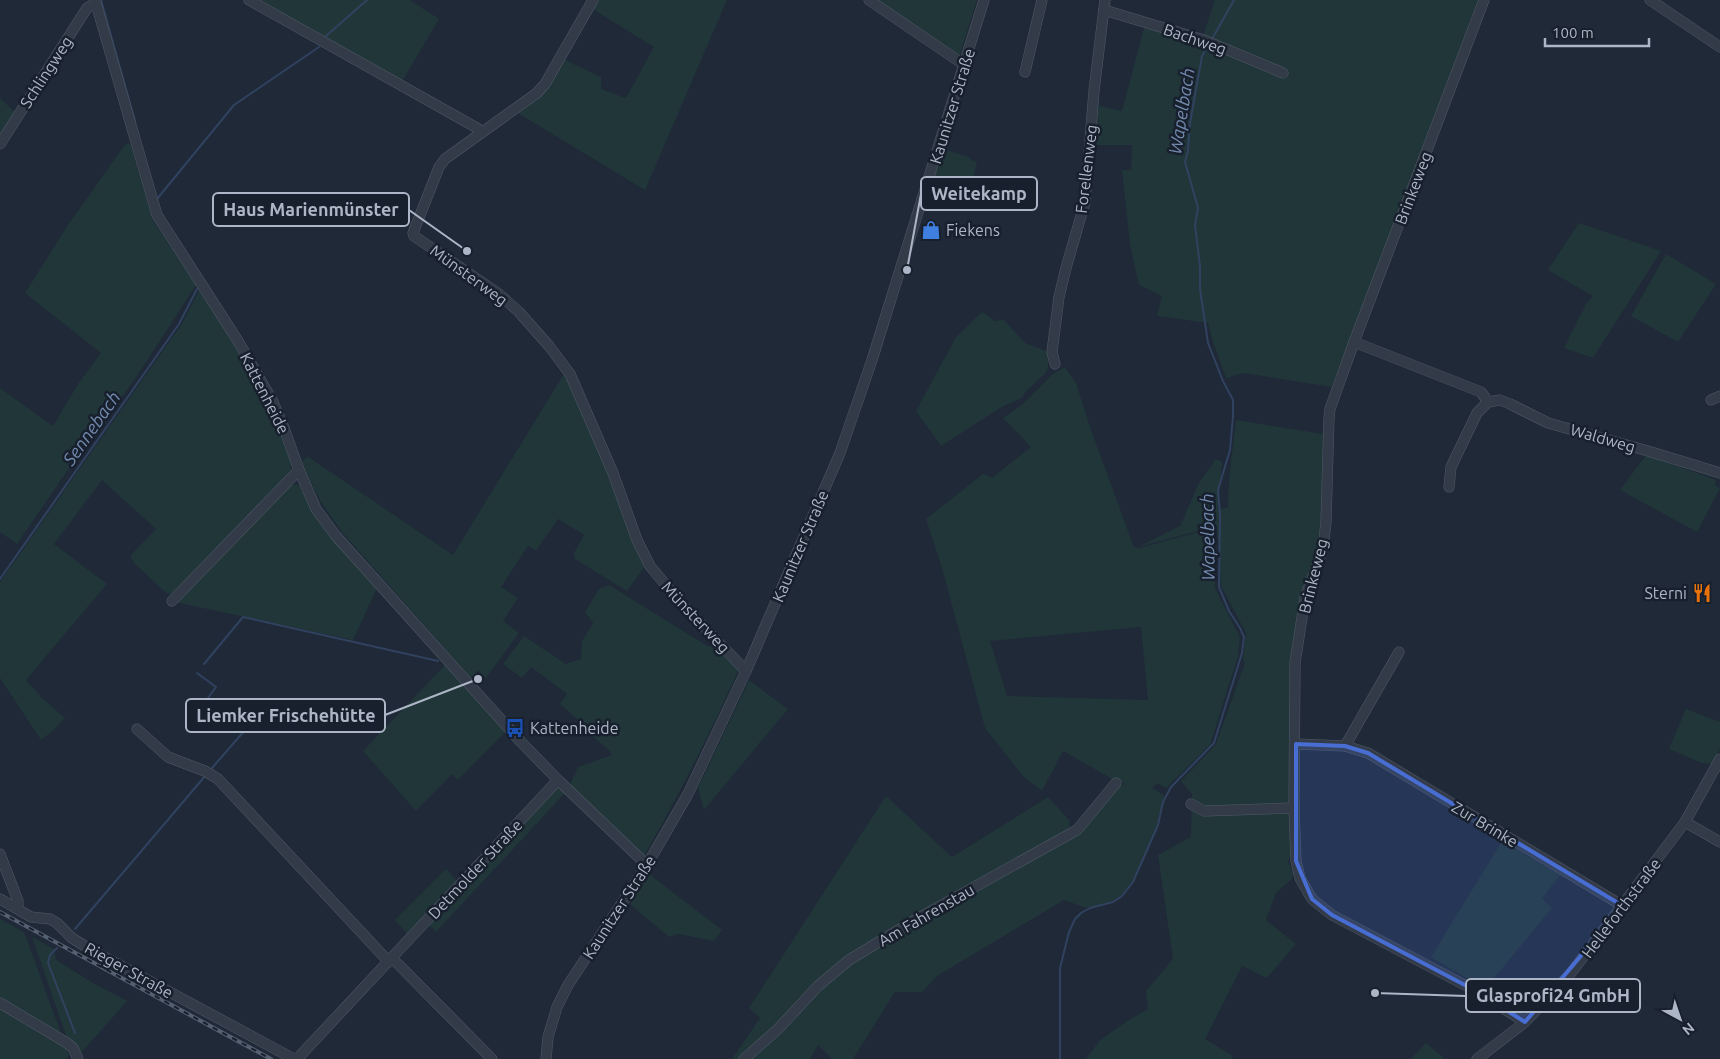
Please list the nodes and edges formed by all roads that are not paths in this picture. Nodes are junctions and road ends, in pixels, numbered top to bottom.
1 (249, 0) edge
2 (592, 0) edge
3 (869, 0) edge
4 (984, 0) edge
5 (1042, 0) edge
6 (1484, 0) edge
7 (1650, 0) edge
8 (95, 2) edge
9 (1104, 5) edge
10 (1720, 47) edge
11 (965, 63) junction
12 (1025, 72) dead end
13 (1283, 73) dead end
14 (481, 133) junction
15 (0, 144) edge
16 (1354, 342) junction
17 (1055, 364) dead end
18 (1488, 402) junction
19 (299, 470) junction
20 (1720, 474) edge
21 (1450, 487) dead end
22 (172, 602) dead end
23 (1399, 652) dead end
24 (746, 671) junction
25 (137, 729) dead end
26 (1296, 744) junction
27 (1345, 746) junction
28 (1720, 759) edge
29 (558, 780) junction
30 (1116, 783) dead end
31 (1191, 804) dead end
32 (1294, 808) junction
33 (1685, 822) junction
34 (1720, 842) edge
35 (0, 854) edge
36 (647, 865) junction
37 (0, 899) edge
38 (1623, 906) junction
39 (18, 908) junction
40 (391, 960) junction
41 (0, 1003) edge
42 (1526, 1022) junction
43 (78, 1059) edge
44 (296, 1059) edge
45 (492, 1059) edge
46 (546, 1059) edge
47 (744, 1059) edge
48 (1477, 1059) edge

1 - 14 street
2 - 14 street
3 - 11 street
4 - 11 street, Kaunitzer Straße
5 - 12 street
6 - 16 street, Brinkeweg
7 - 10 street
8 - 15 street, Schlingweg
8 - 19 street, Kattenheide
9 - 13 street, Bachweg
9 - 17 street, Forellenweg
11 - 24 street, Kaunitzer Straße
14 - 24 street, Münsterweg
16 - 18 street
16 - 26 street, Brinkeweg
18 - 20 street, Waldweg
18 - 21 street
19 - 22 street
19 - 29 street, Kattenheide
23 - 27 street
24 - 36 street, Kaunitzer Straße
25 - 40 street
26 - 27 street, Zur Brinke
26 - 32 street, Brinkeweg
27 - 38 street, Zur Brinke
28 - 33 street, Helleforthstraße
29 - 36 street, Kattenheide
29 - 40 street, Detmolder Straße
30 - 47 street, Am Fahrenstau
31 - 32 street
32 - 42 street, Brinkeweg
33 - 34 street
33 - 38 street, Helleforthstraße
35 - 39 street
36 - 46 street, Kaunitzer Straße
37 - 39 street, Rieger Straße
38 - 42 street, Helleforthstraße
39 - 44 street, Rieger Straße
40 - 44 street, Detmolder Straße
40 - 45 street
41 - 43 street
42 - 48 street, Helleforthstraße

